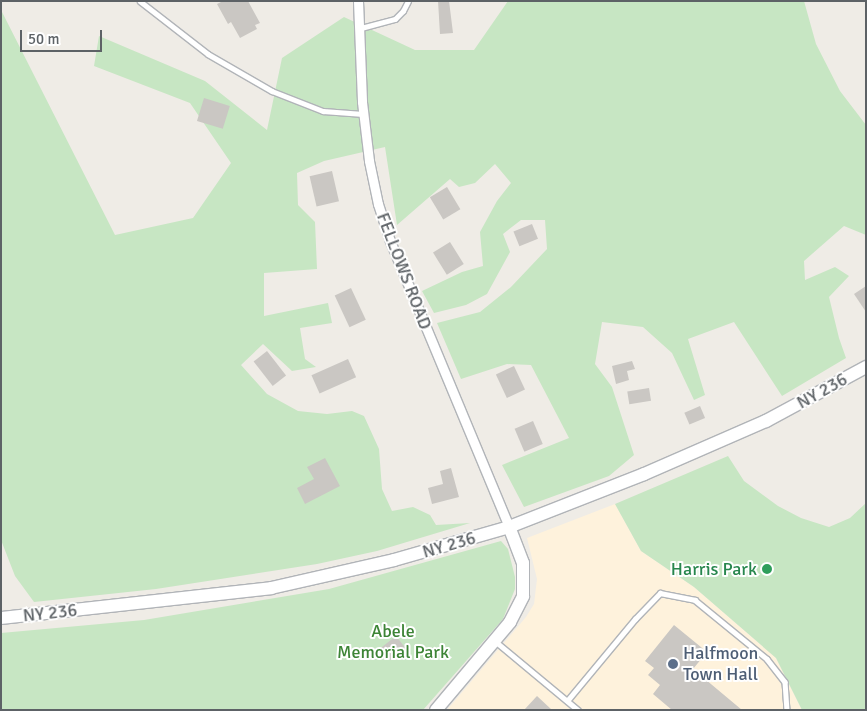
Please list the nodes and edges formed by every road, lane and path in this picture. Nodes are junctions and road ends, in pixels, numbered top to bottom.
1 (140, 1) edge
2 (358, 1) edge
3 (408, 1) edge
4 (361, 28) junction
5 (363, 114) junction
6 (866, 367) edge
7 (509, 527) junction
8 (1, 618) edge
9 (494, 640) junction
10 (567, 701) junction
11 (436, 710) edge
12 (578, 710) edge
13 (787, 710) edge

1 - 5 lane
2 - 4 street, FELLOWS ROAD
3 - 4 lane
4 - 5 street, FELLOWS ROAD
5 - 7 street, FELLOWS ROAD
6 - 7 main road, NY 236 / NY 236
7 - 8 main road, NY 236 / NY 236
7 - 9 main road
9 - 10 lane
9 - 11 main road
10 - 12 lane
10 - 13 lane

